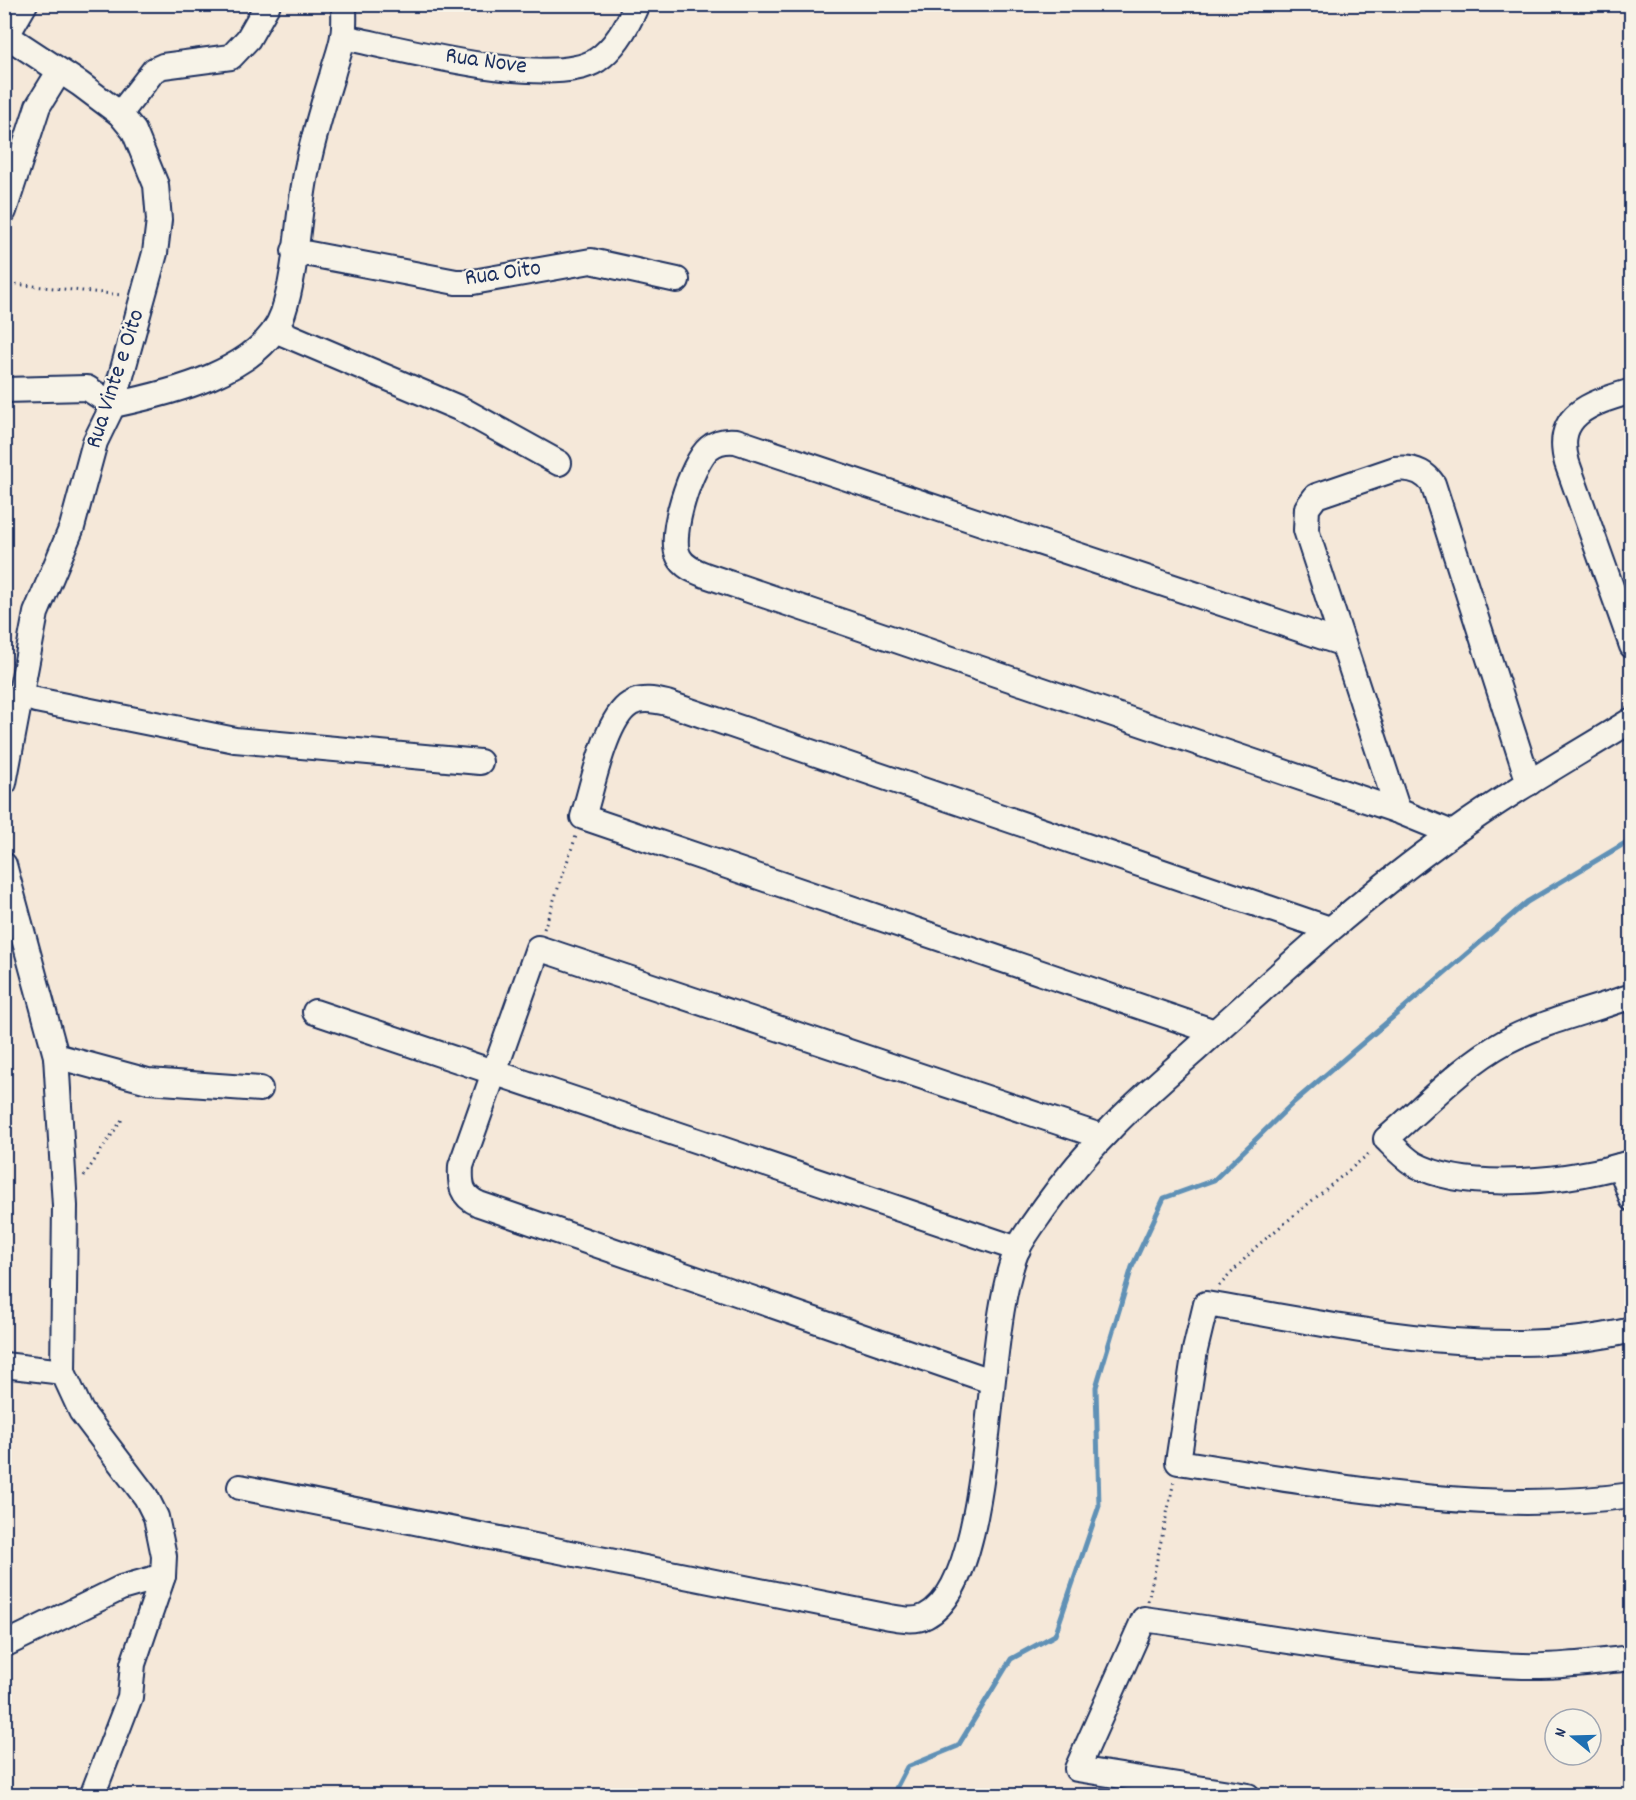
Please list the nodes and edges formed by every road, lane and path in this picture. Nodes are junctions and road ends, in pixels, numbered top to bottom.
1 (25, 4) edge
2 (268, 4) edge
3 (344, 4) edge
4 (637, 4) edge
5 (6, 35) edge
6 (343, 37) junction
7 (59, 72) junction
8 (120, 114) junction
9 (4, 211) edge
10 (294, 251) junction
11 (677, 280) dead end
12 (4, 283) edge
13 (142, 297) junction
14 (275, 330) junction
15 (4, 390) edge
16 (1632, 392) edge
17 (113, 405) junction
18 (559, 463) dead end
19 (1341, 643) junction
20 (1632, 646) edge
21 (19, 694) junction
22 (1632, 720) edge
23 (480, 762) dead end
24 (4, 783) edge
25 (1529, 783) junction
26 (1398, 811) junction
27 (583, 817) junction
28 (1452, 833) junction
29 (4, 865) edge
30 (1330, 929) junction
31 (538, 948) junction
32 (1632, 996) edge
33 (315, 1012) dead end
34 (1215, 1032) junction
35 (56, 1056) junction
36 (494, 1072) junction
37 (261, 1089) dead end
38 (123, 1118) dead end
39 (1100, 1136) junction
40 (1386, 1139) junction
41 (1626, 1164) edge
42 (84, 1177) dead end
43 (1632, 1199) edge
44 (1018, 1249) junction
45 (1206, 1304) junction
46 (1632, 1330) edge
47 (4, 1365) edge
48 (63, 1372) junction
49 (991, 1381) junction
50 (1178, 1462) junction
51 (240, 1487) dead end
52 (1632, 1495) edge
53 (164, 1576) junction
54 (1144, 1619) junction
55 (4, 1645) edge
56 (1632, 1658) edge
57 (93, 1796) edge
58 (1248, 1796) edge

1 - 5 street
2 - 8 street
3 - 6 street
4 - 6 street, Rua Nove
5 - 7 street, Rua Vinte e Oito
6 - 10 street
7 - 8 street, Rua Vinte e Oito
7 - 9 street
8 - 13 street, Rua Vinte e Oito
10 - 11 street, Rua Oito
10 - 14 street
12 - 13 path
13 - 17 street, Rua Vinte e Oito
14 - 17 street
14 - 18 street
15 - 17 street
16 - 20 street
17 - 21 street, Rua Vinte e Oito
19 - 25 street
19 - 26 street
19 - 26 street
21 - 23 street
21 - 24 street, Rua Vinte e Oito
22 - 25 street
25 - 28 street
26 - 28 street
27 - 30 street
27 - 31 path
27 - 34 street
28 - 30 street
29 - 35 street
30 - 34 street
31 - 36 street
31 - 39 street
32 - 40 street
33 - 36 street
34 - 39 street
35 - 37 street
35 - 48 street
36 - 44 street
36 - 49 street
38 - 42 path
39 - 44 street
40 - 41 street
40 - 45 path
41 - 43 street
44 - 49 street
45 - 46 street
45 - 50 street
47 - 48 street
48 - 53 street
49 - 51 street
50 - 52 street
50 - 54 path
53 - 55 street
53 - 57 street
54 - 56 street
54 - 58 street

